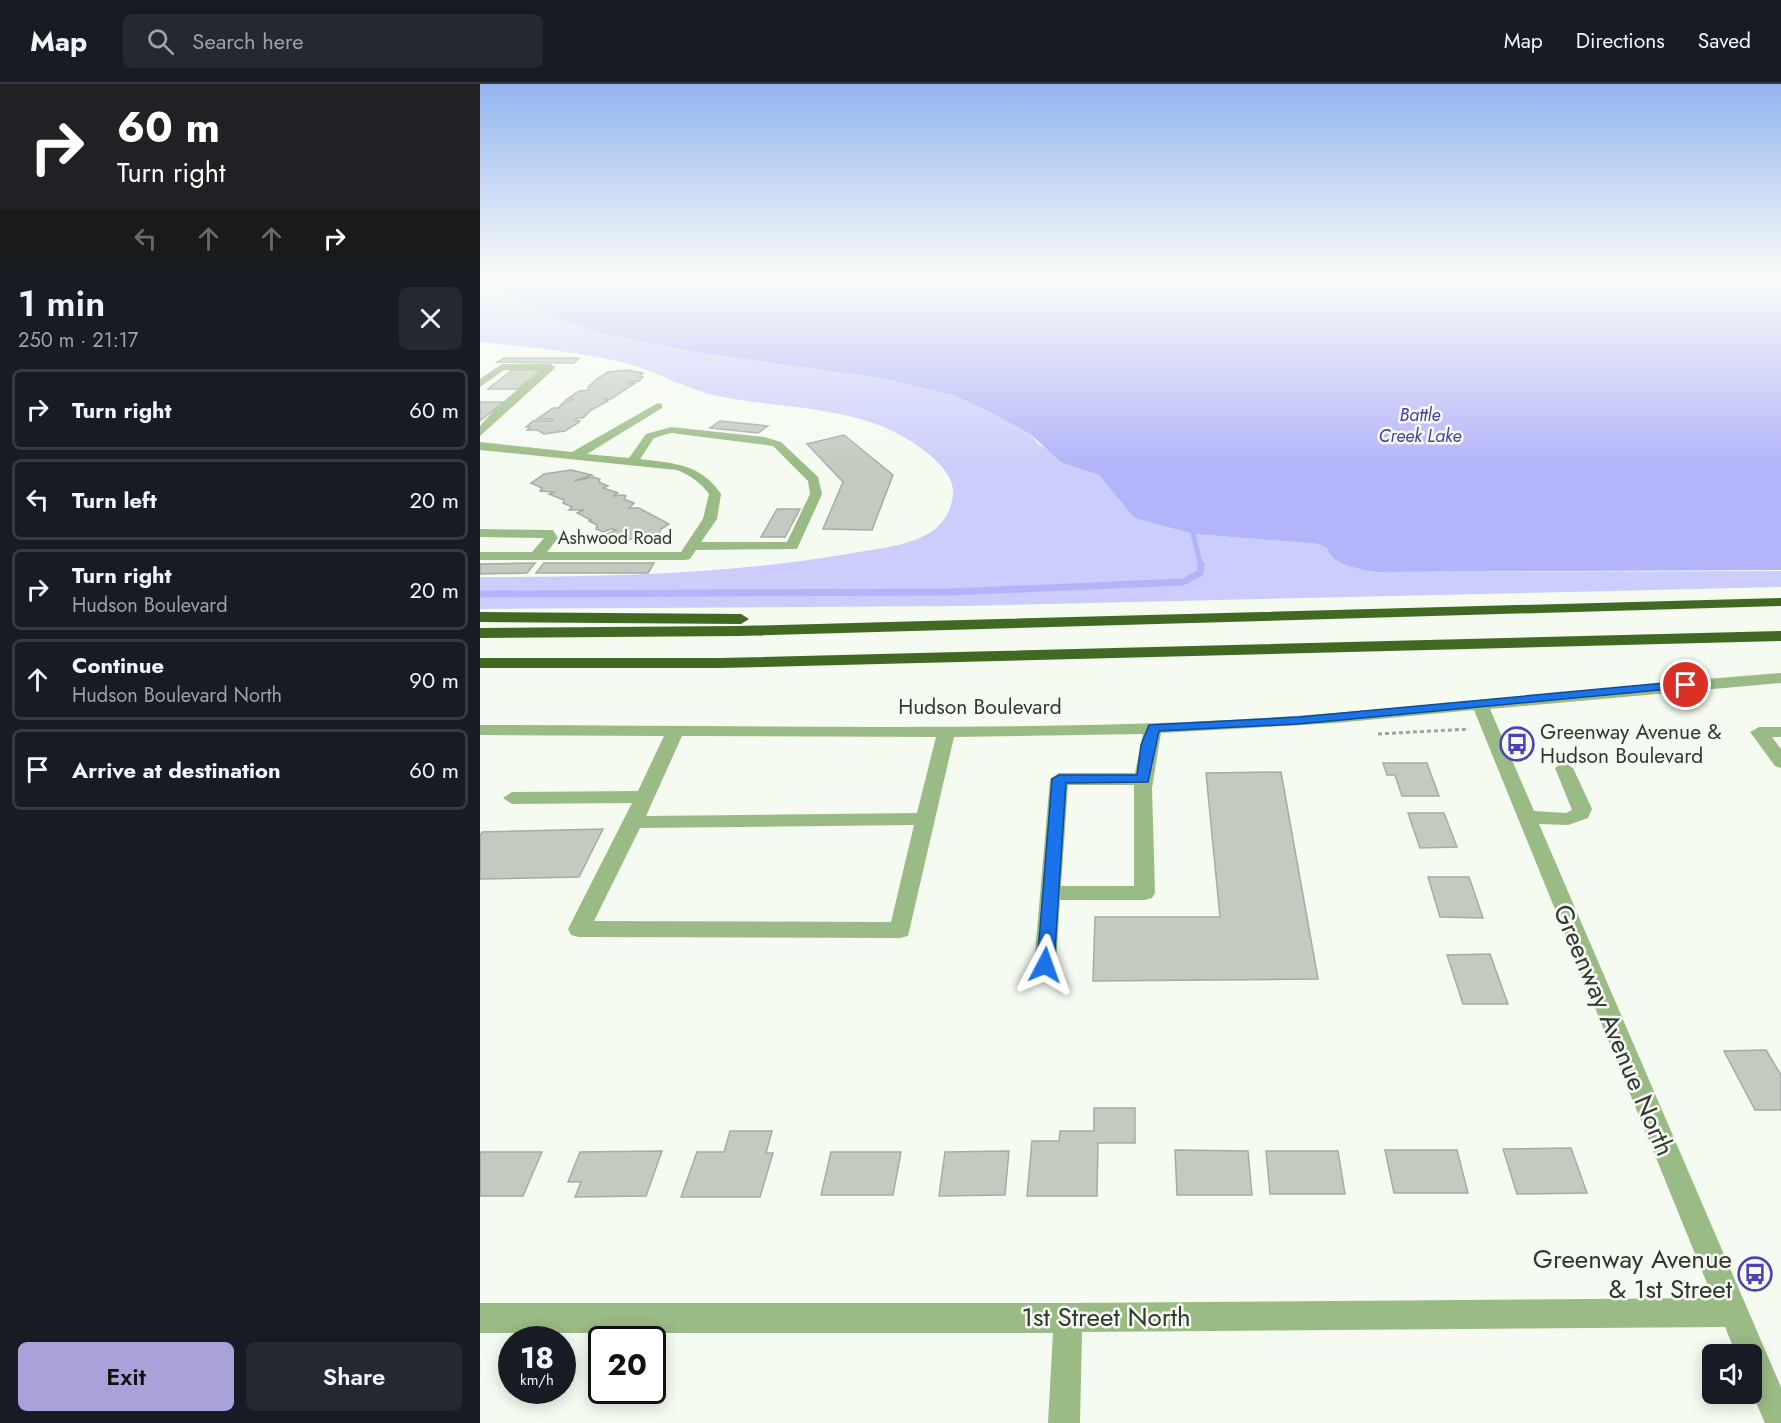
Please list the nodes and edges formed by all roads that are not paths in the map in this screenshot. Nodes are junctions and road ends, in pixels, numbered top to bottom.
1 (480, 384) edge
2 (658, 406) dead end
3 (480, 433) edge
4 (480, 447) edge
5 (576, 455) junction
6 (633, 461) junction
7 (480, 533) edge
8 (692, 546) junction
9 (480, 556) edge
10 (536, 556) junction
11 (1781, 602) edge
12 (480, 617) edge
13 (1025, 623) junction
14 (480, 633) edge
15 (1781, 636) edge
16 (480, 663) edge
17 (1781, 678) edge
18 (1480, 705) junction
19 (1154, 728) junction
20 (480, 730) edge
21 (676, 730) junction
22 (948, 730) junction
23 (1781, 732) edge
24 (1781, 762) edge
25 (1564, 768) dead end
26 (1143, 779) junction
27 (645, 796) junction
28 (512, 798) dead end
29 (1525, 817) junction
30 (924, 819) junction
31 (633, 822) junction
32 (1050, 893) junction
33 (1045, 965) dead end
34 (1732, 1312) junction
35 (480, 1318) edge
36 (1068, 1318) junction
37 (1746, 1344) edge
38 (1762, 1381) edge
39 (1064, 1423) edge
40 (1781, 1423) edge

1 - 3 street
2 - 5 street
4 - 5 street, Ashwood Road
5 - 6 street, Ashwood Road
6 - 8 street, Ashwood Road
6 - 8 street
7 - 10 street
8 - 10 street, Ashwood Road
9 - 10 street, Ashwood Road
11 - 13 highway
12 - 13 highway
13 - 14 highway
15 - 16 highway
17 - 18 street, Hudson Boulevard
18 - 19 street, Hudson Boulevard
18 - 29 street, Greenway Avenue North
19 - 22 street, Hudson Boulevard
19 - 26 street
20 - 21 street, Hudson Boulevard
21 - 22 street, Hudson Boulevard
21 - 27 street
22 - 30 street
23 - 24 street
25 - 29 street
26 - 32 street
26 - 32 street
27 - 28 street
27 - 31 street
29 - 34 street, Greenway Avenue North
30 - 31 street
30 - 31 street
32 - 33 street
34 - 36 street, 1st Street North
34 - 37 street, Greenway Avenue North
35 - 36 street, 1st Street North
36 - 39 street
38 - 40 street, Greenway Avenue North

